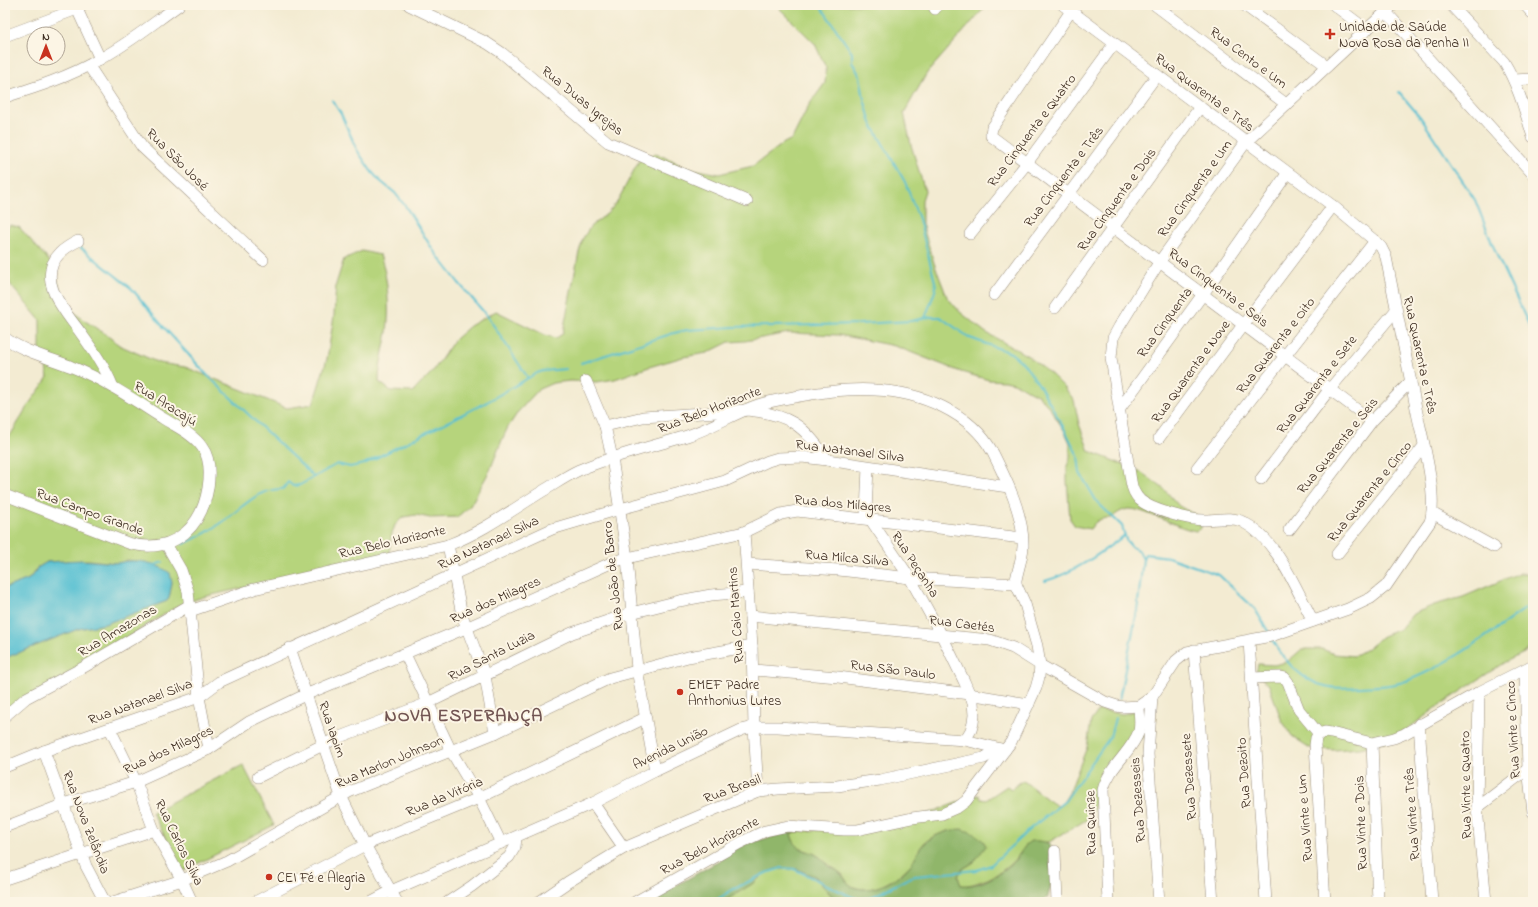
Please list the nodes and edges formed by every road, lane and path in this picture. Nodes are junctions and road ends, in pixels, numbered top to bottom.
1 (179, 5) edge
2 (409, 5) edge
3 (1155, 5) edge
4 (1244, 5) edge
5 (1334, 5) edge
6 (1451, 5) edge
7 (1525, 5) edge
8 (80, 7) edge
9 (1067, 8) edge
10 (1389, 8) edge
11 (1533, 14) edge
12 (1367, 30) junction
13 (5, 36) edge
14 (1114, 44) junction
15 (100, 60) junction
16 (88, 66) junction
17 (1326, 66) junction
18 (1157, 75) junction
19 (1533, 78) edge
20 (1514, 80) junction
21 (5, 97) edge
22 (1286, 104) junction
23 (1200, 107) junction
24 (1533, 136) edge
25 (1246, 142) junction
26 (1027, 163) junction
27 (1287, 174) junction
28 (1533, 174) edge
29 (1069, 194) junction
30 (747, 202) dead end
31 (1333, 206) junction
32 (1114, 227) junction
33 (970, 234) dead end
34 (78, 240) dead end
35 (1375, 241) junction
36 (263, 260) dead end
37 (1160, 262) junction
38 (1203, 294) junction
39 (994, 295) dead end
40 (1055, 308) dead end
41 (1396, 310) junction
42 (1243, 325) junction
43 (5, 338) edge
44 (1286, 356) junction
45 (586, 381) dead end
46 (1411, 381) junction
47 (113, 387) junction
48 (1329, 390) junction
49 (747, 410) junction
50 (1119, 410) junction
51 (1372, 421) junction
52 (605, 426) junction
53 (1159, 438) dead end
54 (1424, 446) junction
55 (612, 458) junction
56 (827, 460) junction
57 (868, 467) junction
58 (1197, 468) dead end
59 (1261, 479) dead end
60 (1008, 486) junction
61 (5, 495) edge
62 (620, 508) junction
63 (1432, 514) junction
64 (869, 519) junction
65 (1289, 530) dead end
66 (744, 532) junction
67 (1022, 538) junction
68 (166, 544) junction
69 (448, 545) junction
70 (1494, 547) dead end
71 (1337, 554) dead end
72 (627, 558) junction
73 (747, 564) junction
74 (453, 575) junction
75 (910, 578) junction
76 (1016, 584) junction
77 (748, 592) junction
78 (190, 608) junction
79 (631, 613) junction
80 (750, 616) junction
81 (1313, 621) junction
82 (466, 628) junction
83 (942, 636) junction
84 (1250, 641) junction
85 (752, 646) junction
86 (290, 648) junction
87 (1194, 650) junction
88 (405, 654) junction
89 (1040, 665) junction
90 (1529, 668) edge
91 (638, 669) junction
92 (754, 670) junction
93 (485, 676) junction
94 (1252, 678) junction
95 (1479, 692) junction
96 (969, 694) junction
97 (306, 695) junction
98 (199, 697) junction
99 (1152, 697) junction
100 (428, 703) junction
101 (1029, 704) junction
102 (1139, 706) junction
103 (5, 716) edge
104 (645, 718) junction
105 (1420, 724) junction
106 (754, 728) junction
107 (110, 729) junction
108 (495, 733) junction
109 (1319, 734) junction
110 (965, 740) junction
111 (1372, 743) junction
112 (323, 744) junction
113 (209, 749) junction
114 (1002, 749) junction
115 (44, 751) junction
116 (451, 751) junction
117 (1531, 766) edge
118 (5, 767) edge
119 (655, 771) junction
120 (258, 777) dead end
121 (136, 782) junction
122 (758, 791) junction
123 (341, 796) junction
124 (479, 798) junction
125 (593, 803) junction
126 (64, 804) junction
127 (1477, 808) junction
128 (1533, 812) edge
129 (5, 827) edge
130 (154, 830) junction
131 (516, 838) junction
132 (501, 844) junction
133 (366, 845) junction
134 (624, 848) junction
135 (1056, 851) dead end
136 (82, 855) junction
137 (5, 879) edge
138 (182, 880) junction
139 (391, 891) junction
140 (106, 902) edge
141 (113, 902) edge
142 (192, 902) edge
143 (255, 902) edge
144 (370, 902) edge
145 (397, 902) edge
146 (448, 902) edge
147 (539, 902) edge
148 (635, 902) edge
149 (1057, 902) edge
150 (1108, 902) edge
151 (1159, 902) edge
152 (1213, 902) edge
153 (1266, 902) edge
154 (1325, 902) edge
155 (1378, 902) edge
156 (1432, 902) edge
157 (1486, 902) edge

1 - 15 street
2 - 30 street, Rua Duas Igrejas
3 - 22 street, Rua Cento e Um
4 - 17 street
5 - 12 street
6 - 20 street
7 - 11 street
8 - 13 street
8 - 15 street
9 - 14 street, Rua Quarenta e Três
9 - 26 street, Rua Cinquenta e Seis
10 - 12 street, Rua Cinquenta e Um
10 - 28 street
12 - 17 street, Rua Cinquenta e Um
14 - 18 street, Rua Quarenta e Três
14 - 26 street, Rua Cinquenta e Quatro
15 - 16 street
16 - 21 street
16 - 36 street, Rua São José
17 - 22 street, Rua Cinquenta e Um
18 - 23 street, Rua Quarenta e Três
18 - 29 street, Rua Cinquenta e Três
19 - 20 street
20 - 24 street
22 - 25 street, Rua Cinquenta e Um
23 - 25 street, Rua Quarenta e Três
23 - 32 street, Rua Cinquenta e Dois
25 - 27 street, Rua Quarenta e Três
25 - 37 street, Rua Cinquenta e Um
26 - 29 street, Rua Cinquenta e Seis
26 - 33 street, Rua Cinquenta e Quatro
27 - 31 street, Rua Quarenta e Três
27 - 38 street, Rua Cinquenta
29 - 32 street, Rua Cinquenta e Seis
29 - 39 street, Rua Cinquenta e Três
31 - 35 street, Rua Quarenta e Três
31 - 42 street, Rua Quarenta e Nove
32 - 37 street, Rua Cinquenta e Seis
32 - 40 street, Rua Cinquenta e Dois
34 - 47 street
35 - 41 street, Rua Quarenta e Três
35 - 44 street, Rua Quarenta e Oito
37 - 38 street, Rua Cinquenta e Seis
37 - 50 street, Rua Cinquenta e Um
38 - 42 street, Rua Cinquenta e Seis
38 - 50 street, Rua Cinquenta
41 - 46 street, Rua Quarenta e Três
41 - 48 street, Rua Quarenta e Sete
42 - 44 street, Rua Cinquenta e Seis
42 - 53 street, Rua Quarenta e Nove
43 - 47 street, Rua Aracajú
44 - 48 street, Rua Cinquenta e Seis
44 - 58 street, Rua Quarenta e Oito
45 - 52 street, Rua João de Barro
46 - 51 street, Rua Quarenta e Seis
46 - 54 street, Rua Quarenta e Três
47 - 68 street, Rua Aracajú
48 - 51 street, Rua Cinquenta e Seis
48 - 59 street, Rua Quarenta e Sete
49 - 52 street
49 - 55 street, Rua Belo Horizonte
49 - 56 street
49 - 60 street, Rua Belo Horizonte
50 - 81 street, Rua Cinquenta e Um
51 - 65 street, Rua Quarenta e Seis
52 - 55 street, Rua João de Barro
54 - 63 street, Rua Quarenta e Três
54 - 71 street, Rua Quarenta e Cinco
55 - 62 street, Rua João de Barro
55 - 69 street, Rua Belo Horizonte
56 - 57 street, Rua Natanael Silva
56 - 62 street, Rua Natanael Silva
57 - 60 street, Rua Natanael Silva
57 - 64 street, Rua Peçanha
60 - 67 street, Rua Belo Horizonte
61 - 68 street, Rua Campo Grande
62 - 72 street, Rua João de Barro
62 - 74 street, Rua Natanael Silva
63 - 70 street
63 - 81 street, Rua Quarenta e Três
64 - 66 street, Rua dos Milagres
64 - 67 street, Rua dos Milagres
64 - 75 street, Rua Peçanha
66 - 72 street, Rua dos Milagres
66 - 73 street, Rua Caio Martins
67 - 76 street, Rua Belo Horizonte
68 - 78 street
69 - 74 street
69 - 78 street, Rua Belo Horizonte
72 - 79 street, Rua João de Barro
72 - 82 street, Rua dos Milagres
73 - 75 street, Rua Milca Silva
73 - 77 street, Rua Caio Martins
74 - 82 street
74 - 86 street, Rua Natanael Silva
75 - 76 street, Rua Milca Silva
75 - 83 street, Rua Peçanha
76 - 89 street, Rua Belo Horizonte
77 - 79 street, Rua Santa Luzia
77 - 80 street, Rua Caio Martins
78 - 98 street
78 - 103 street, Rua Amazonas
79 - 91 street, Rua João de Barro
79 - 93 street, Rua Santa Luzia
80 - 83 street, Rua Caetés
80 - 85 street, Rua Caio Martins
81 - 84 street, Rua Quarenta e Três
82 - 88 street, Rua dos Milagres
82 - 93 street
83 - 89 street, Rua Caetés
83 - 96 street, Rua Peçanha
84 - 87 street, Rua Quarenta e Três
84 - 94 street, Rua Dezoito
85 - 91 street, Rua Marlon Johnson
85 - 92 street, Rua Caio Martins
86 - 97 street, Rua Iapim
86 - 98 street, Rua Natanael Silva
87 - 99 street, Rua Quarenta e Três
87 - 152 street, Rua Dezessete
88 - 97 street, Rua dos Milagres
88 - 100 street
89 - 101 street, Rua Belo Horizonte
89 - 102 street, Rua Caetés
90 - 95 street
90 - 117 street, Rua Vinte e Cinco
91 - 104 street, Rua João de Barro
91 - 108 street, Rua Marlon Johnson
92 - 96 street, Rua São Paulo
92 - 106 street, Rua Caio Martins
93 - 100 street, Rua Santa Luzia
93 - 108 street
94 - 109 street
94 - 153 street, Rua Dezoito
95 - 105 street
95 - 127 street, Rua Vinte e Quatro
96 - 101 street, Rua São Paulo
96 - 110 street, Rua Peçanha
97 - 112 street, Rua Iapim
97 - 113 street, Rua dos Milagres
98 - 107 street, Rua Natanael Silva
98 - 113 street
99 - 102 street
99 - 151 street, Rua Dezesseis
100 - 112 street, Rua Santa Luzia
100 - 116 street
101 - 114 street, Rua Belo Horizonte
102 - 150 street, Rua Quinze
104 - 119 street, Rua João de Barro
104 - 124 street, Rua da Vitória
105 - 111 street
105 - 156 street, Rua Vinte e Três
106 - 110 street, Avenida União
106 - 119 street, Avenida União
106 - 122 street, Rua Caio Martins
107 - 115 street, Rua Natanael Silva
107 - 121 street, Rua Carlos Silva
108 - 116 street, Rua Marlon Johnson
109 - 111 street
109 - 154 street, Rua Vinte e Um
110 - 114 street, Avenida União
111 - 155 street, Rua Vinte e Dois
112 - 120 street, Rua Santa Luzia
112 - 123 street, Rua Iapim
113 - 121 street, Rua dos Milagres
114 - 122 street, Rua Brasil
114 - 148 street, Rua Belo Horizonte
115 - 118 street, Rua Natanael Silva
115 - 126 street, Rua Nova Zelândia
116 - 123 street, Rua Marlon Johnson
116 - 124 street
117 - 127 street
117 - 128 street, Rua Vinte e Cinco
119 - 125 street, Avenida União
121 - 126 street, Rua dos Milagres
121 - 130 street, Rua Carlos Silva
122 - 134 street, Rua Brasil
123 - 133 street, Rua Iapim
123 - 138 street, Rua Marlon Johnson
124 - 132 street
124 - 133 street, Rua da Vitória
125 - 131 street, Avenida União
125 - 134 street
126 - 129 street, Rua dos Milagres
126 - 136 street, Rua Nova Zelândia
127 - 157 street, Rua Vinte e Quatro
130 - 136 street
130 - 138 street, Rua Carlos Silva
131 - 132 street, Avenida União
131 - 146 street
132 - 139 street, Avenida União
133 - 139 street, Rua Iapim
133 - 143 street, Rua da Vitória
134 - 147 street, Rua Brasil
135 - 149 street
136 - 137 street
136 - 140 street, Rua Nova Zelândia
138 - 141 street, Rua Marlon Johnson
138 - 142 street, Rua Carlos Silva
139 - 144 street, Avenida União
139 - 145 street, Rua Iapim

